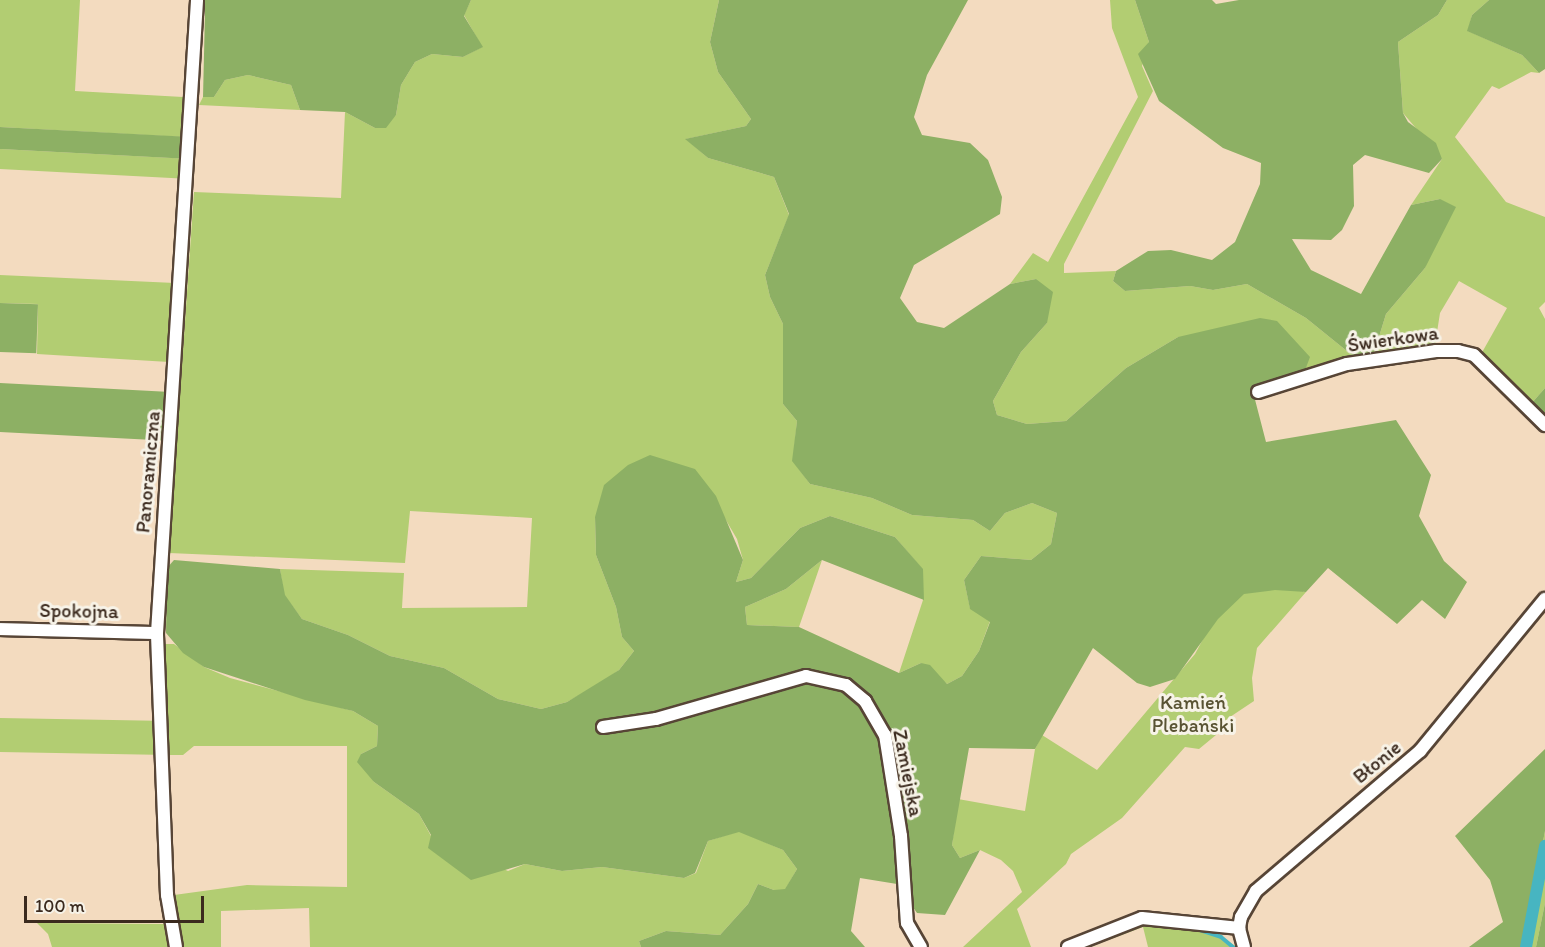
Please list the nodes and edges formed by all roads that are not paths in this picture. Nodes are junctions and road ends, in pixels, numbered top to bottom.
1 (197, 0) edge
2 (1258, 392) dead end
3 (1545, 425) edge
4 (1545, 599) edge
5 (0, 629) edge
6 (157, 633) junction
7 (603, 727) dead end
8 (1239, 928) junction
9 (176, 947) edge
10 (921, 947) edge
11 (1068, 947) edge
12 (1244, 947) edge

1 - 6 street, Panoramiczna
2 - 3 street, Świerkowa
4 - 8 street, Błonie
5 - 6 street, Spokojna
6 - 9 street, Panoramiczna
7 - 10 street, Zamiejska
8 - 11 street
8 - 12 street

